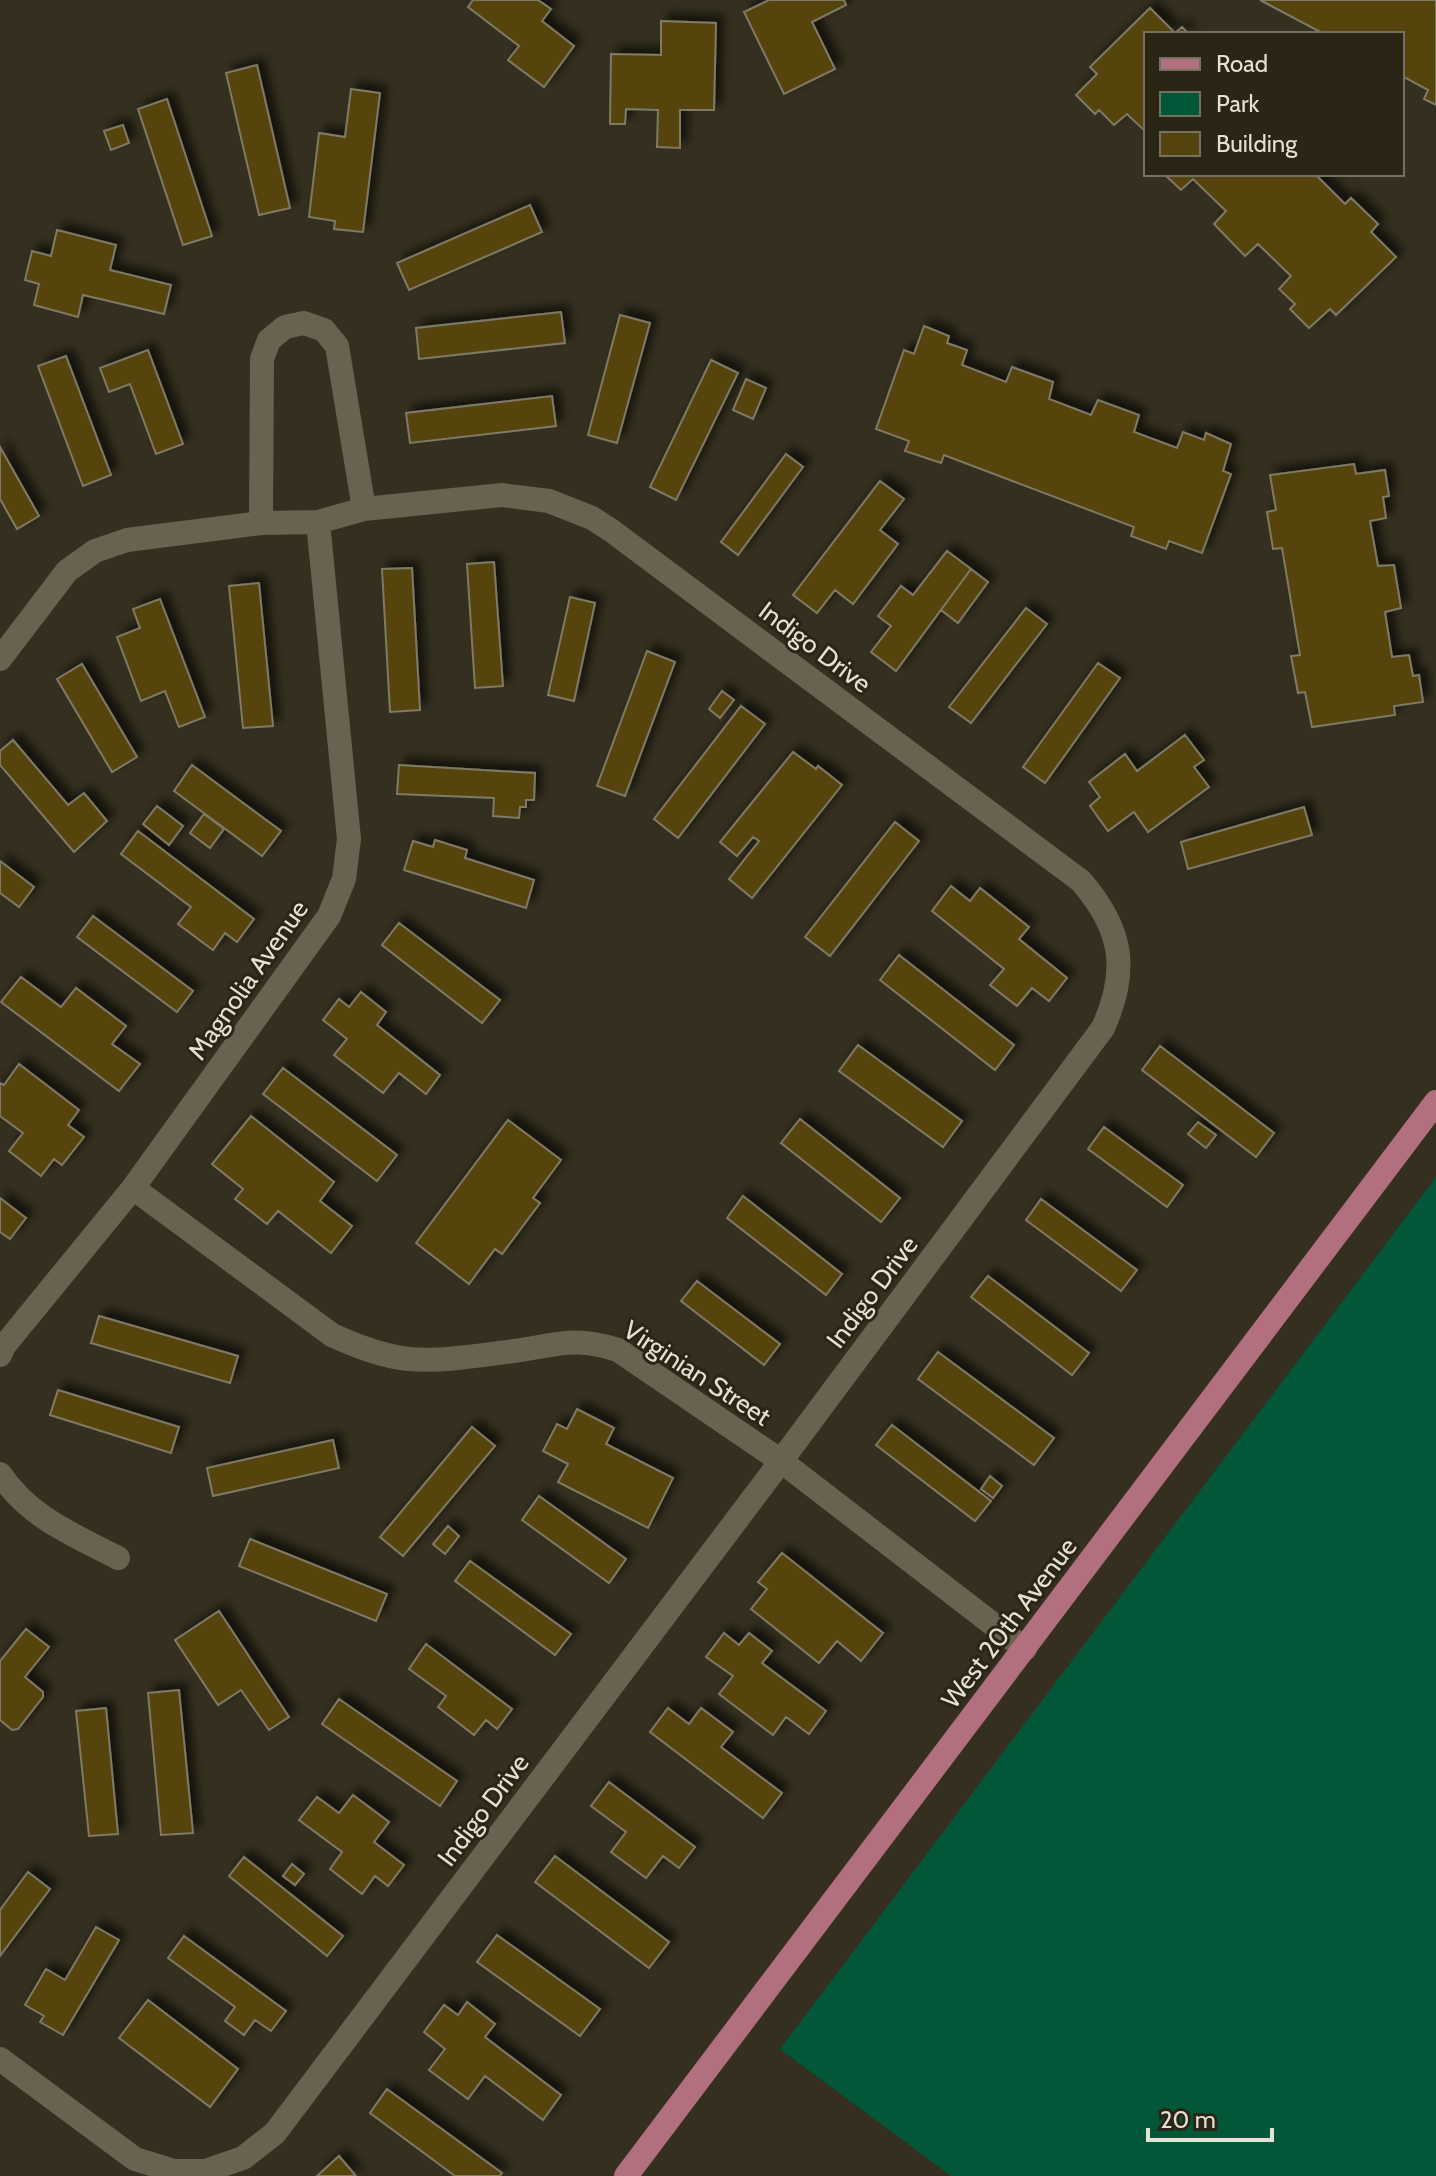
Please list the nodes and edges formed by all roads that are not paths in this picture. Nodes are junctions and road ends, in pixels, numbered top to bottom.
1 (364, 509) junction
2 (318, 522) junction
3 (261, 523) junction
4 (0, 659) edge
5 (1436, 1102) edge
6 (133, 1188) junction
7 (0, 1355) edge
8 (781, 1461) junction
9 (0, 1474) edge
10 (118, 1558) dead end
11 (1025, 1649) junction
12 (0, 2059) edge
13 (626, 2176) edge

1 - 2 street, Indigo Drive
1 - 3 street
1 - 8 street, Indigo Drive
2 - 3 street, Indigo Drive
2 - 6 street, Magnolia Avenue
3 - 4 street, Indigo Drive
5 - 11 main road, West 20th Avenue
6 - 7 street, Magnolia Avenue
6 - 8 street, Virginian Street
8 - 11 street, Virginian Street
8 - 12 street, Indigo Drive
9 - 10 street
11 - 13 main road, West 20th Avenue

